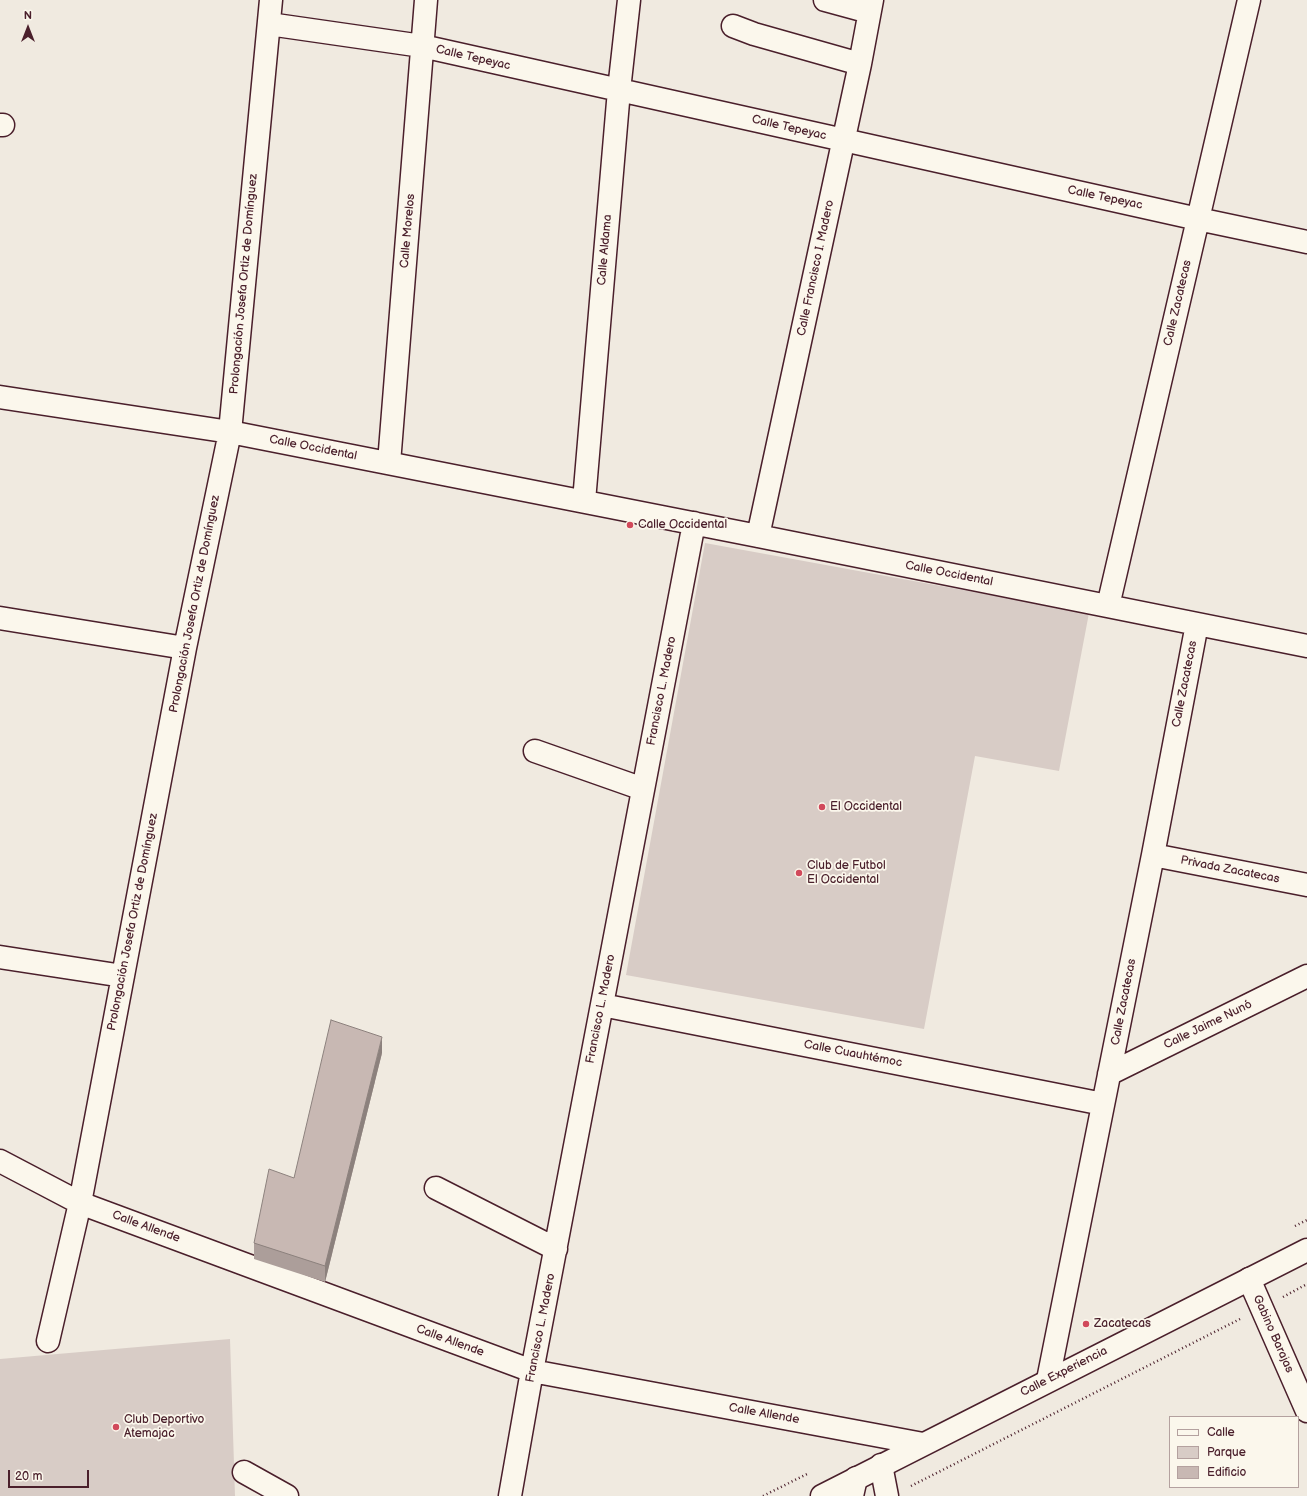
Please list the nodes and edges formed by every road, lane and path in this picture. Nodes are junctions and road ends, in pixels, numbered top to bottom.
1 (271, 0) edge
2 (426, 0) edge
3 (629, 0) edge
4 (825, 0) edge
5 (1249, 0) edge
6 (870, 6) edge
7 (269, 24) junction
8 (733, 26) dead end
9 (422, 46) junction
10 (860, 64) junction
11 (619, 90) junction
12 (843, 140) junction
13 (1198, 219) junction
14 (1307, 242) edge
15 (0, 397) edge
16 (230, 432) junction
17 (389, 462) junction
18 (584, 501) junction
19 (694, 523) junction
20 (758, 536) junction
21 (1108, 606) junction
22 (0, 618) edge
23 (1197, 624) junction
24 (1307, 646) edge
25 (185, 648) junction
26 (535, 751) dead end
27 (644, 789) junction
28 (1153, 855) junction
29 (1307, 885) edge
30 (0, 958) edge
31 (123, 976) junction
32 (1307, 976) edge
33 (602, 1005) junction
34 (1109, 1074) junction
35 (1103, 1104) junction
36 (0, 1161) edge
37 (436, 1188) dead end
38 (80, 1203) junction
39 (556, 1249) junction
40 (1307, 1250) edge
41 (1249, 1279) junction
42 (1307, 1284) edge
43 (1279, 1299) dead end
44 (1244, 1317) dead end
45 (48, 1341) dead end
46 (532, 1372) junction
47 (1048, 1380) junction
48 (1307, 1411) edge
49 (923, 1444) junction
50 (881, 1465) junction
51 (244, 1472) dead end
52 (854, 1487) edge
53 (896, 1492) edge
54 (288, 1496) edge
55 (510, 1496) edge
56 (822, 1496) edge

1 - 7 street, Prolongación Josefa Ortiz de Domínguez
2 - 9 street, Calle Morelos
3 - 11 street, Calle Aldama
4 - 6 street
5 - 13 street, Calle Zacatecas
6 - 10 street, Calle Francisco I. Madero
7 - 9 street, Calle Tepeyac
7 - 16 street, Prolongación Josefa Ortiz de Domínguez
8 - 10 street
9 - 11 street, Calle Tepeyac
9 - 17 street, Calle Morelos
10 - 12 street, Calle Francisco I. Madero
11 - 12 street, Calle Tepeyac
11 - 18 street, Calle Aldama
12 - 13 street, Calle Tepeyac
12 - 20 street, Calle Francisco I. Madero
13 - 14 street, Calle Tepeyac
13 - 21 street, Calle Zacatecas
15 - 16 street, Calle Occidental
16 - 17 street, Calle Occidental
16 - 25 street, Prolongación Josefa Ortiz de Domínguez
17 - 18 street, Calle Occidental
18 - 19 street, Calle Occidental
19 - 20 street, Calle Occidental
19 - 27 street, Francisco L. Madero
20 - 21 street, Calle Occidental
21 - 23 street, Calle Occidental
22 - 25 street
23 - 24 street, Calle Occidental
23 - 28 street, Calle Zacatecas
25 - 31 street, Prolongación Josefa Ortiz de Domínguez
26 - 27 street
27 - 33 street, Francisco L. Madero
28 - 29 street, Privada Zacatecas
28 - 34 street, Calle Zacatecas
30 - 31 street
31 - 38 street, Prolongación Josefa Ortiz de Domínguez
32 - 34 street, Calle Jaime Nunó
33 - 35 street, Calle Cuauhtémoc
33 - 39 street, Francisco L. Madero
34 - 35 street, Calle Zacatecas
35 - 47 street, Calle Zacatecas
36 - 38 street, Calle Allende
37 - 39 street
38 - 45 street, Prolongación Josefa Ortiz de Domínguez
38 - 46 street, Calle Allende
39 - 46 street, Francisco L. Madero
40 - 41 street, Calle Experiencia
41 - 47 street, Calle Experiencia
41 - 48 street, Gabino Barajas
42 - 43 path
44 - 53 path
46 - 49 street, Calle Allende
46 - 55 street, Francisco L. Madero
47 - 49 street, Calle Experiencia
49 - 50 street, Calle Experiencia
50 - 52 street, Calle Experiencia
50 - 53 street
51 - 54 street
52 - 56 street, Calle Experiencia

